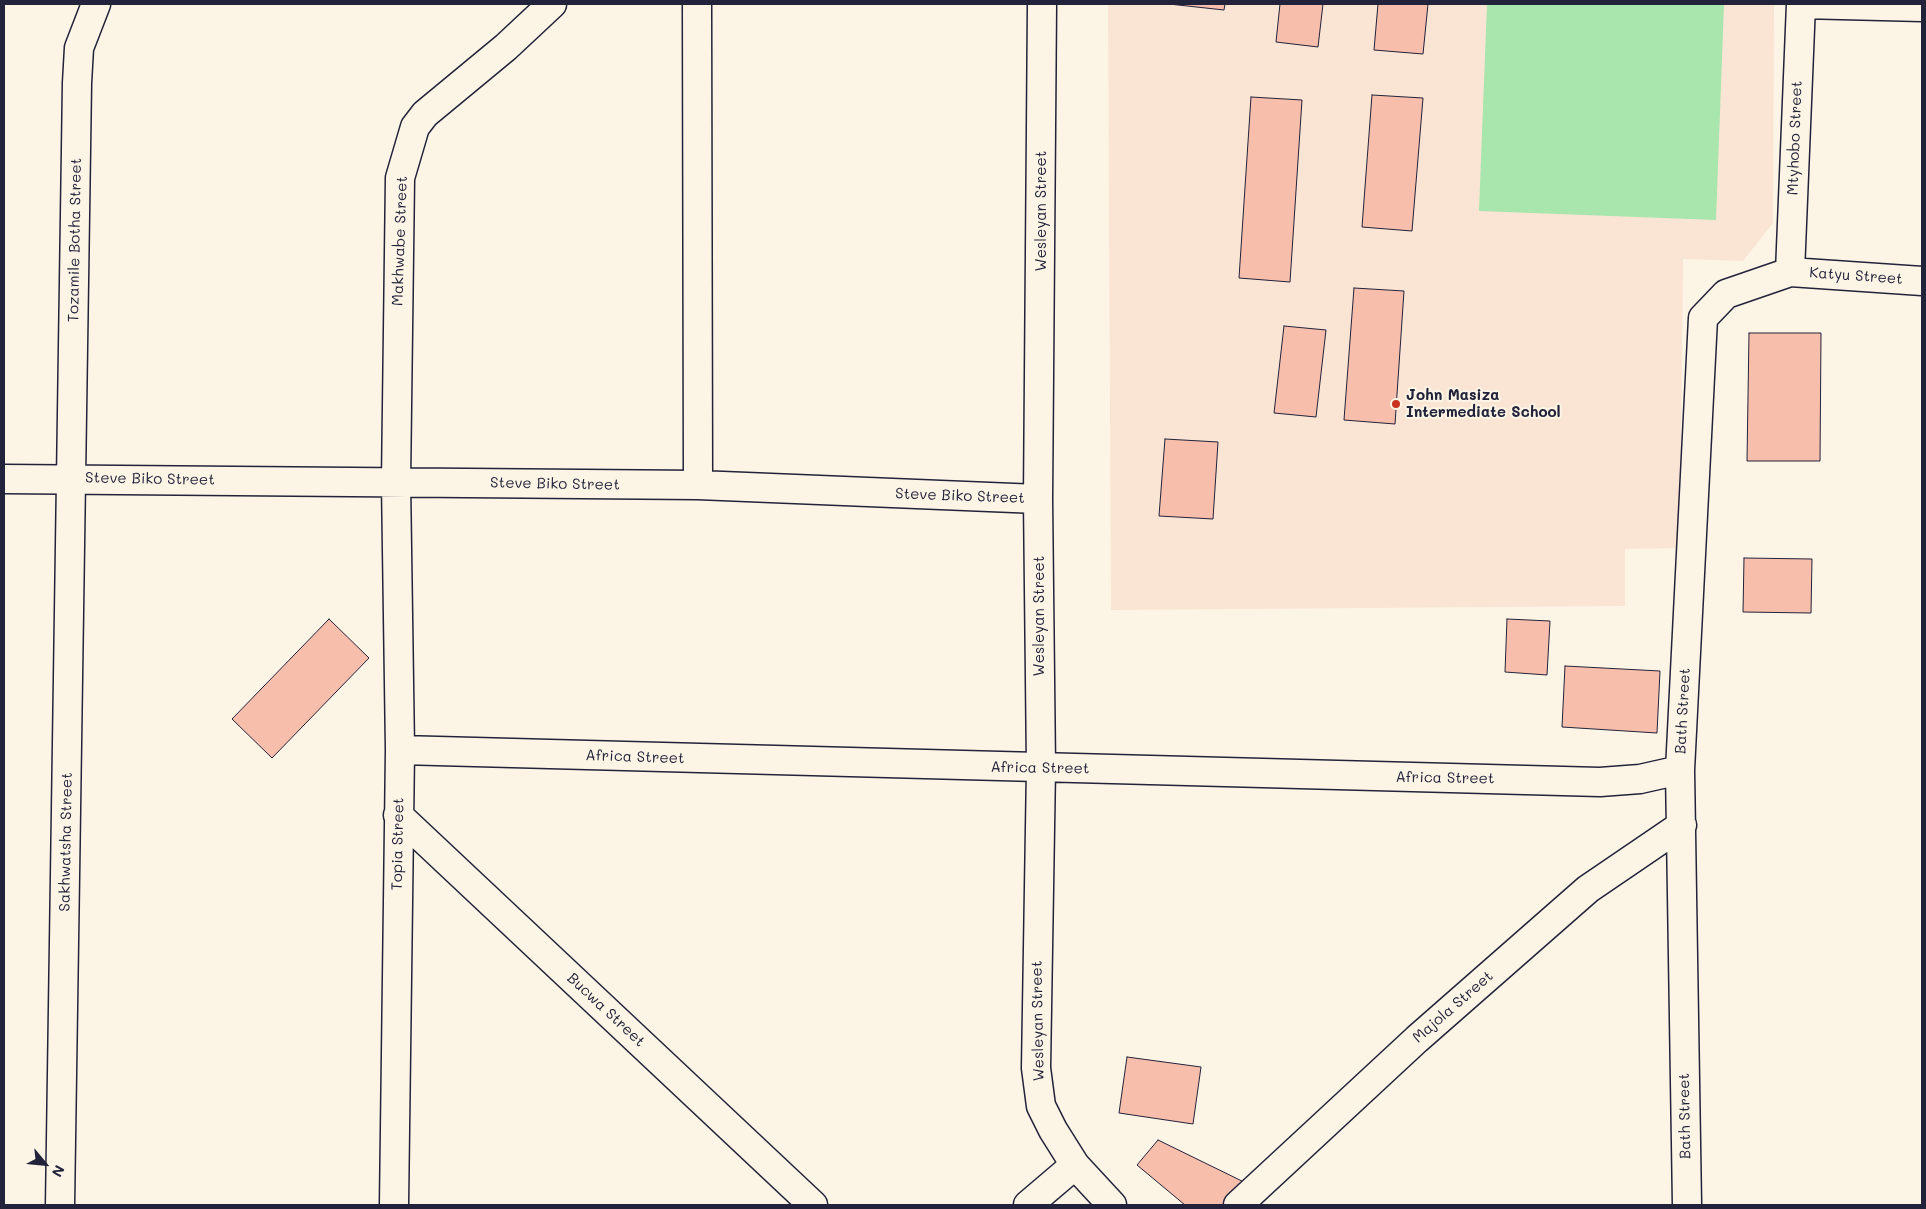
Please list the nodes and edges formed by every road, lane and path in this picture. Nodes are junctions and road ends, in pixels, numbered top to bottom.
1 (96, 4) edge
2 (552, 4) edge
3 (696, 4) edge
4 (1042, 4) edge
5 (1801, 4) edge
6 (1922, 7) edge
7 (1790, 272) junction
8 (1922, 281) edge
9 (4, 479) edge
10 (72, 479) junction
11 (396, 482) junction
12 (698, 485) junction
13 (1038, 499) junction
14 (400, 750) junction
15 (1041, 768) junction
16 (1680, 770) junction
17 (398, 815) junction
18 (1682, 825) junction
19 (1075, 1164) junction
20 (60, 1205) edge
21 (394, 1205) edge
22 (813, 1205) edge
23 (1028, 1205) edge
24 (1112, 1205) edge
25 (1238, 1205) edge
26 (1687, 1205) edge

1 - 10 street, Tozamile Botha Street
2 - 11 street, Makhwabe Street
3 - 12 street
4 - 13 street, Wesleyan Street
5 - 6 street
5 - 7 street, Mtyhobo Street
7 - 8 street, Katyu Street
7 - 16 street, Bath Street
9 - 10 street, Steve Biko Street
10 - 11 street, Steve Biko Street
10 - 20 street, Sakhwatsha Street
11 - 12 street, Steve Biko Street
11 - 14 street, Topia Street
12 - 13 street, Steve Biko Street
13 - 15 street, Wesleyan Street
14 - 15 street, Africa Street
14 - 17 street, Topia Street
15 - 16 street, Africa Street
15 - 19 street, Wesleyan Street
16 - 18 street, Bath Street
17 - 21 street, Topia Street
17 - 22 street, Bucwa Street
18 - 25 street, Majola Street
18 - 26 street, Bath Street
19 - 23 street
19 - 24 street, Wesleyan Street

